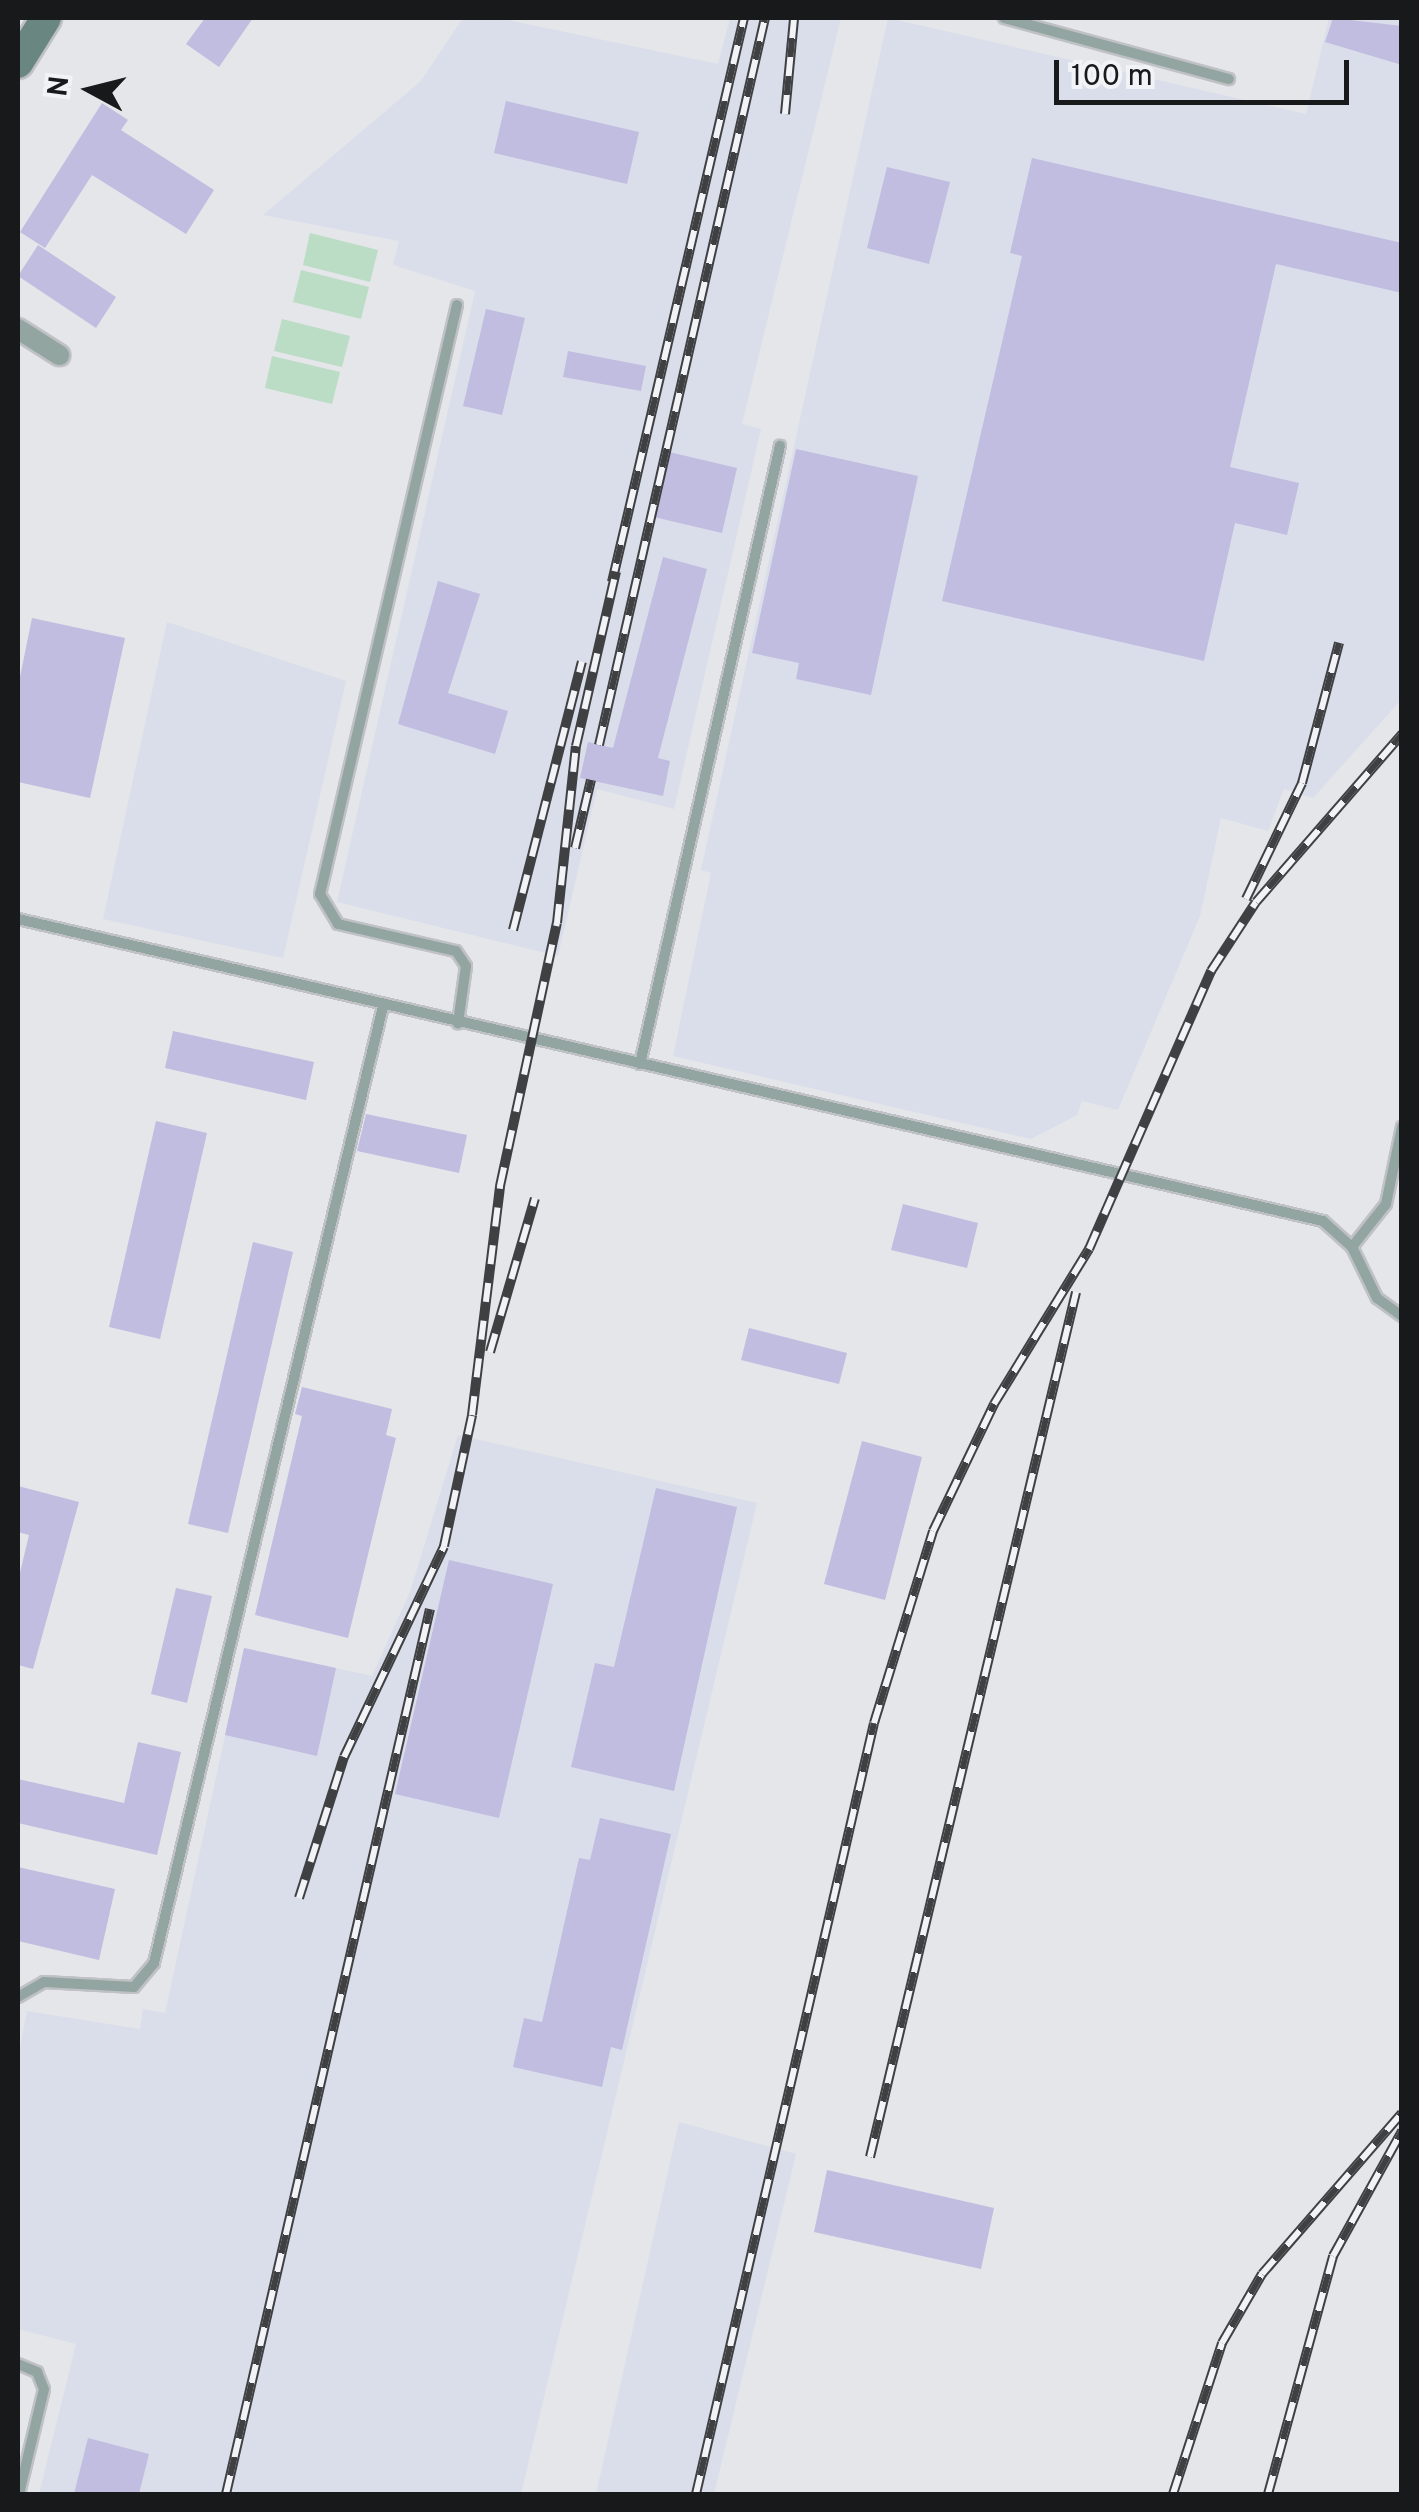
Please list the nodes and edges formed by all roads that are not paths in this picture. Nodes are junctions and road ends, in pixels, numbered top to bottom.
1 (26, 18) edge
2 (46, 18) edge
3 (1004, 18) edge
4 (18, 31) edge
5 (18, 62) edge
6 (1229, 80) dead end
7 (457, 306) dead end
8 (18, 329) edge
9 (59, 355) dead end
10 (780, 446) dead end
11 (18, 919) edge
12 (383, 1006) junction
13 (458, 1023) junction
14 (640, 1064) junction
15 (1402, 1127) edge
16 (1352, 1248) junction
17 (1402, 1316) edge
18 (18, 1997) edge
19 (18, 2364) edge
20 (19, 2494) edge

1 - 4 main road
2 - 5 main road
3 - 6 lane
7 - 13 lane
8 - 9 street
10 - 14 lane
11 - 12 lane
12 - 13 lane
12 - 18 lane
13 - 14 lane
14 - 16 lane
15 - 16 lane
16 - 17 lane
19 - 20 lane

